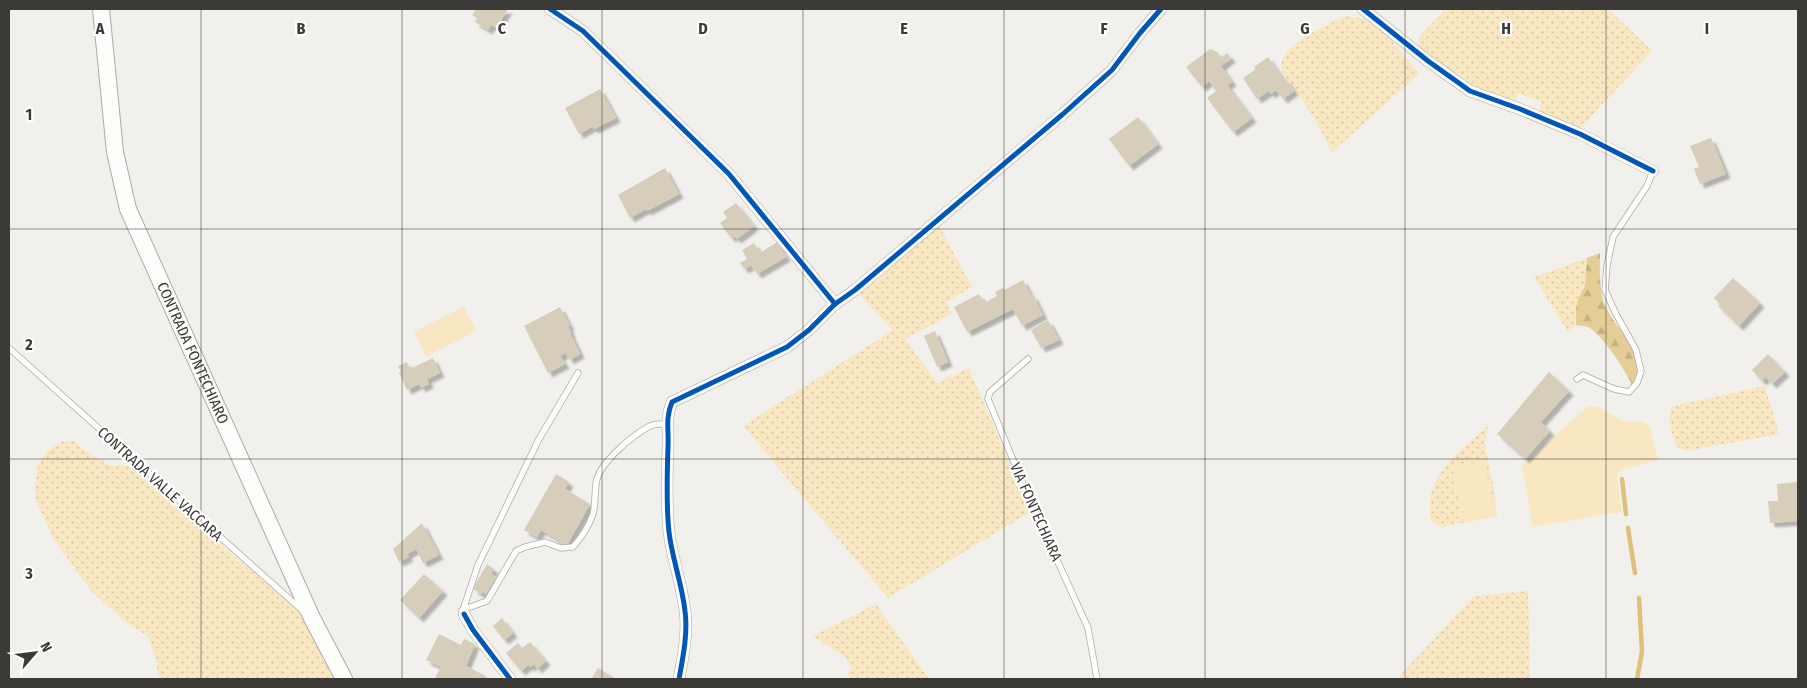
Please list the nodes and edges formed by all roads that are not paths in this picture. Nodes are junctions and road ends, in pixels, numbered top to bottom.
1 (101, 9) edge
2 (550, 9) edge
3 (1161, 9) edge
4 (1363, 9) edge
5 (1653, 171) joint
6 (835, 304) junction
7 (9, 348) edge
8 (1028, 359) dead end
9 (578, 373) dead end
10 (1577, 379) dead end
11 (666, 424) junction
12 (463, 612) junction
13 (312, 618) junction
14 (344, 679) edge
15 (510, 679) edge
16 (679, 679) edge
17 (1097, 679) edge

1 - 13 main road, CONTRADA FONTECHIARO
2 - 6 street
3 - 6 street
4 - 5 street
5 - 10 lane
6 - 11 street
7 - 13 lane, CONTRADA VALLE VACCARA
8 - 17 lane, VIA FONTECHIARA
9 - 12 lane
11 - 12 lane
11 - 16 street
12 - 15 street
13 - 14 main road, CONTRADA FONTECHIARO

